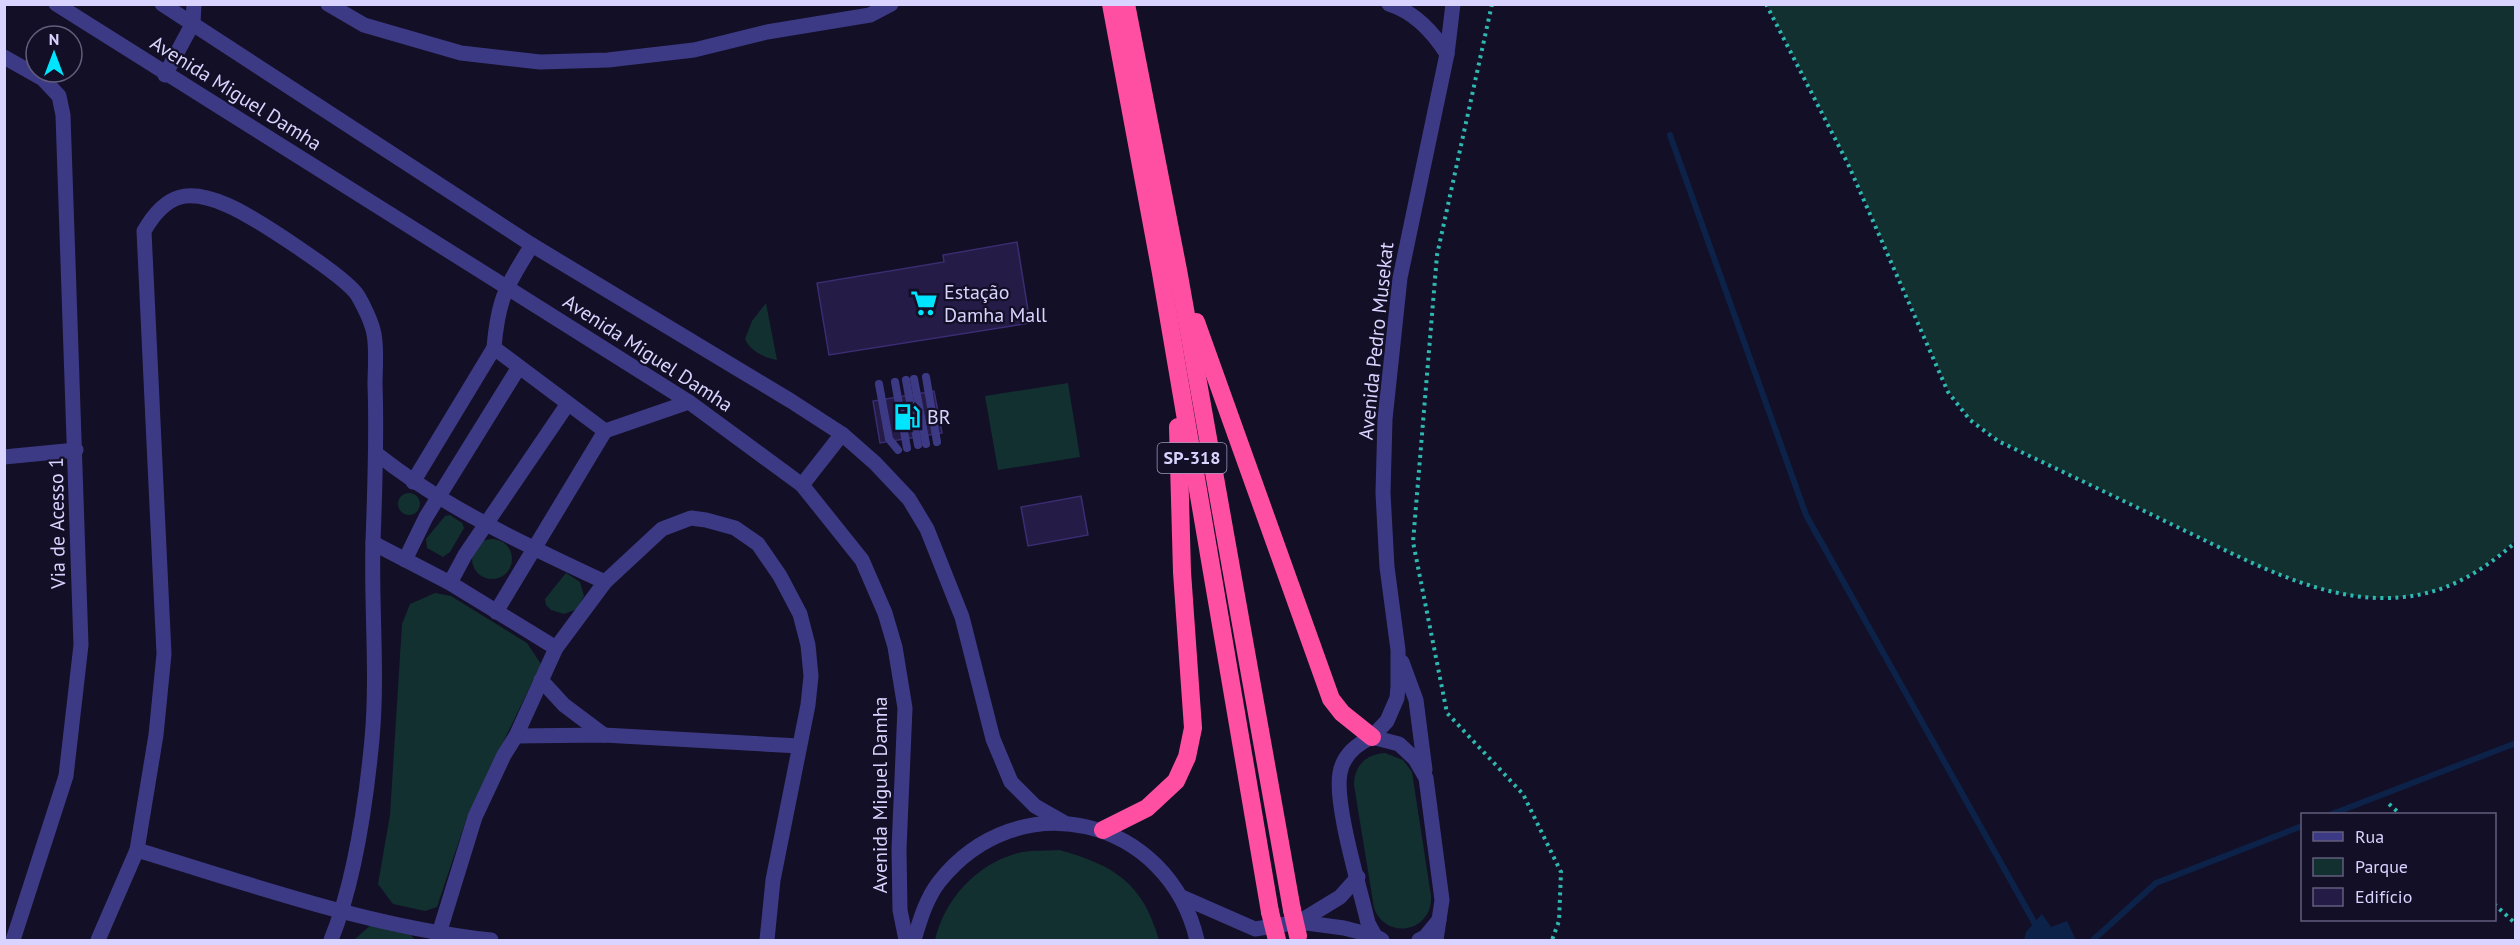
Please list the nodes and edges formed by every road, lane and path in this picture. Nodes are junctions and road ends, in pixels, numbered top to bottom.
1 (56, 4) edge
2 (162, 4) edge
3 (194, 4) edge
4 (328, 4) edge
5 (891, 4) edge
6 (1111, 4) edge
7 (1126, 4) edge
8 (1453, 4) edge
9 (1492, 4) edge
10 (1766, 4) edge
11 (1400, 6) edge
12 (193, 22) junction
13 (1447, 54) junction
14 (4, 57) edge
15 (165, 75) junction
16 (532, 245) junction
17 (1169, 272) junction
18 (507, 285) junction
19 (494, 348) junction
20 (519, 367) junction
21 (926, 377) dead end
22 (910, 379) dead end
23 (895, 382) dead end
24 (879, 384) dead end
25 (688, 402) junction
26 (567, 405) junction
27 (605, 431) junction
28 (842, 434) junction
29 (937, 442) dead end
30 (922, 445) dead end
31 (907, 447) dead end
32 (76, 450) junction
33 (898, 450) dead end
34 (377, 454) junction
35 (4, 457) edge
36 (413, 482) junction
37 (802, 485) junction
38 (439, 497) junction
39 (487, 524) junction
40 (2516, 542) edge
41 (373, 543) junction
42 (533, 548) junction
43 (405, 560) junction
44 (605, 582) junction
45 (450, 583) junction
46 (496, 612) junction
47 (556, 648) junction
48 (1398, 650) junction
49 (541, 680) junction
50 (604, 735) junction
51 (516, 736) junction
52 (1372, 737) junction
53 (799, 746) junction
54 (1426, 778) junction
55 (2389, 804) dead end
56 (2399, 813) edge
57 (1063, 822) junction
58 (1103, 830) junction
59 (137, 850) junction
60 (1358, 877) junction
61 (1182, 897) junction
62 (2496, 906) edge
63 (343, 912) junction
64 (1442, 914) junction
65 (2516, 924) edge
66 (1297, 927) edge
67 (1250, 935) edge
68 (437, 938) edge
69 (1378, 938) edge
70 (13, 940) edge
71 (98, 940) edge
72 (331, 940) edge
73 (490, 940) edge
74 (767, 940) edge
75 (906, 940) edge
76 (914, 940) edge
77 (1197, 940) edge
78 (1277, 940) edge
79 (1419, 940) edge
80 (1436, 940) edge
81 (1552, 940) edge

1 - 15 street, Avenida Miguel Damha
2 - 12 street, Avenida Miguel Damha
3 - 12 street
4 - 5 street
6 - 17 highway, SP-318
7 - 17 highway, SP-318
8 - 13 street, Avenida Pedro Musekat
9 - 81 path
10 - 40 path
11 - 13 street
12 - 15 street
12 - 16 street, Avenida Miguel Damha
13 - 48 street, Avenida Pedro Musekat
14 - 32 street, Via de Acesso 1
15 - 18 street, Avenida Miguel Damha
16 - 18 street
16 - 28 street, Avenida Miguel Damha
17 - 52 highway
17 - 58 highway
17 - 66 highway, SP-318
17 - 78 highway, SP-318, bridge
18 - 19 street
18 - 25 street, Avenida Miguel Damha
19 - 20 street
19 - 36 street
20 - 26 street
20 - 38 street
21 - 29 lane
22 - 30 lane
23 - 31 lane
24 - 33 lane
25 - 27 street
25 - 37 street, Avenida Miguel Damha
26 - 27 street
26 - 39 street
27 - 42 street
28 - 37 street
28 - 57 street, Avenida Miguel Damha
32 - 35 street
32 - 70 street, Via de Acesso 1
34 - 36 street
34 - 41 street
34 - 59 street
36 - 38 street
37 - 75 street, Avenida Miguel Damha
38 - 39 street
38 - 43 street
39 - 42 street
39 - 45 street
41 - 43 street
41 - 63 street
42 - 44 street
42 - 46 street
43 - 45 street
44 - 47 street
44 - 53 street
45 - 46 street
46 - 47 street
47 - 49 street
48 - 52 street, Avenida Pedro Musekat
48 - 54 street, Avenida Pedro Musekat
49 - 50 street
49 - 51 street
50 - 51 street
50 - 53 street
51 - 68 street
52 - 54 street
52 - 60 street, Avenida Pedro Musekat
53 - 74 street
54 - 64 street, Avenida Pedro Musekat
55 - 56 path
57 - 58 street
57 - 76 street
58 - 61 street
59 - 63 street
59 - 71 street
60 - 66 street
60 - 69 street, Avenida Pedro Musekat
61 - 67 street
61 - 77 street
62 - 65 path
63 - 68 street
63 - 72 street
64 - 79 street
64 - 80 street, Avenida Pedro Musekat
66 - 67 street
66 - 69 street
68 - 73 street

